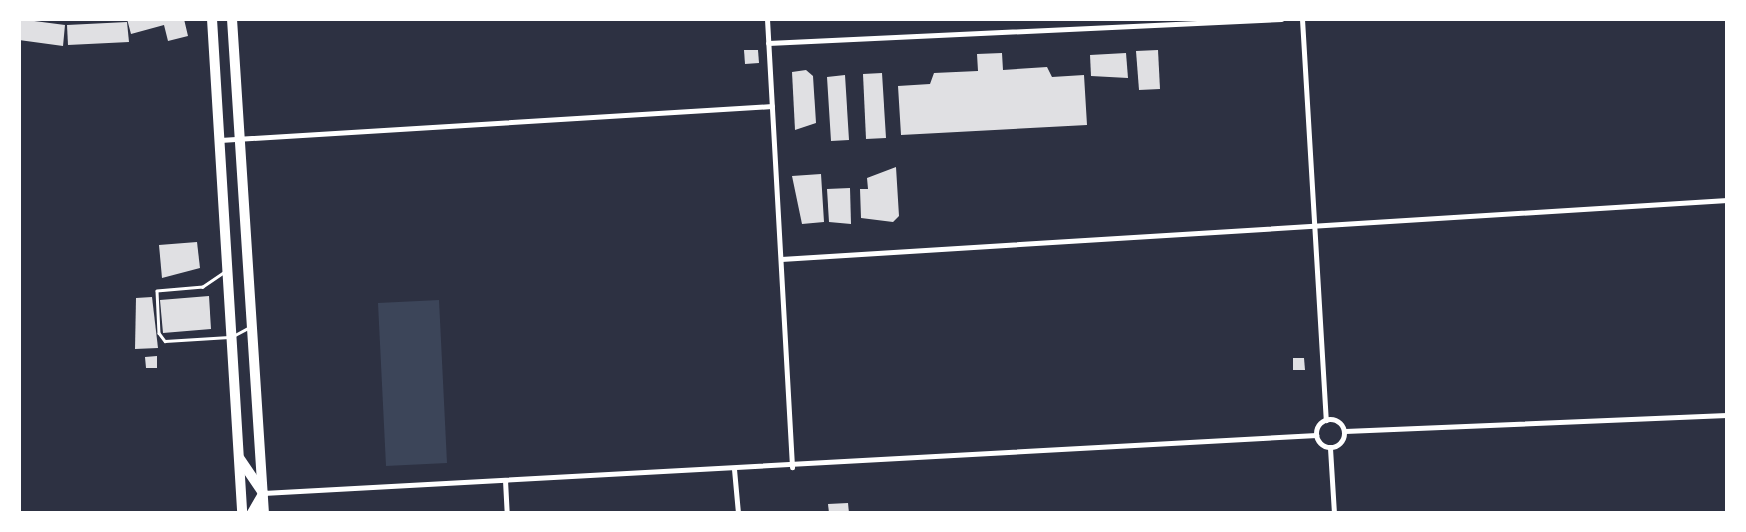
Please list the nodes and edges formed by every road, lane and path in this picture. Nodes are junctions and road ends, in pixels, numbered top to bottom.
1 (212, 19) edge
2 (232, 19) edge
3 (767, 19) edge
4 (1281, 19) edge
5 (1302, 19) edge
6 (768, 43) junction
7 (772, 106) junction
8 (238, 139) junction
9 (219, 140) junction
10 (1727, 200) edge
11 (1313, 230) junction
12 (781, 260) junction
13 (228, 270) junction
14 (251, 326) junction
15 (231, 337) junction
16 (1727, 415) edge
17 (1326, 420) junction
18 (1345, 431) junction
19 (1316, 435) junction
20 (1330, 448) junction
21 (238, 455) junction
22 (792, 467) junction
23 (734, 470) junction
24 (505, 480) junction
25 (263, 493) junction
26 (242, 513) edge
27 (252, 513) edge
28 (264, 513) edge
29 (507, 513) edge
30 (738, 513) edge
31 (1334, 513) edge

1 - 9 highway
2 - 8 highway
3 - 6 street
4 - 6 street
5 - 11 street
6 - 7 street
7 - 8 street
7 - 12 street
8 - 9 street
8 - 14 highway
9 - 13 highway
10 - 11 street
11 - 12 street
11 - 17 street
12 - 22 street
13 - 15 highway
13 - 15 lane
14 - 15 lane
14 - 25 highway
15 - 21 highway
16 - 18 street
17 - 18 street
17 - 19 street
18 - 20 street
19 - 20 street
19 - 22 street
20 - 31 street
21 - 25 highway
21 - 26 highway
22 - 23 street
23 - 24 street
23 - 30 street
24 - 25 street
24 - 29 street
25 - 27 highway
25 - 28 highway

